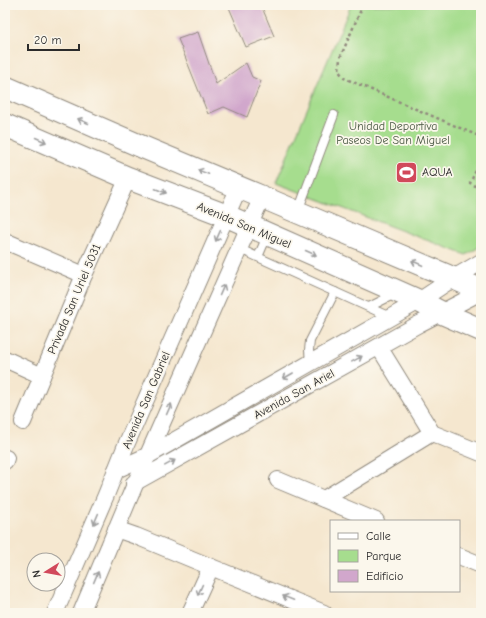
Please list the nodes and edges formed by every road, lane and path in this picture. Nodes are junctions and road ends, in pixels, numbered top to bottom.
1 (363, 5) edge
2 (5, 86) edge
3 (334, 115) dead end
4 (5, 125) edge
5 (481, 136) edge
6 (481, 160) edge
7 (128, 178) junction
8 (239, 187) junction
9 (481, 188) edge
10 (262, 197) junction
11 (297, 212) junction
12 (227, 216) junction
13 (258, 230) junction
14 (5, 241) edge
15 (240, 249) junction
16 (258, 257) junction
17 (481, 262) edge
18 (84, 275) junction
19 (452, 279) junction
20 (481, 291) edge
21 (335, 292) junction
22 (398, 292) junction
23 (419, 301) junction
24 (369, 307) junction
25 (442, 312) junction
26 (390, 317) junction
27 (481, 330) edge
28 (379, 347) junction
29 (5, 360) edge
30 (310, 363) junction
31 (42, 376) junction
32 (23, 422) dead end
33 (432, 433) junction
34 (481, 453) edge
35 (149, 455) junction
36 (116, 470) junction
37 (278, 480) dead end
38 (136, 482) junction
39 (106, 495) junction
40 (324, 499) junction
41 (374, 520) edge
42 (116, 529) junction
43 (460, 556) edge
44 (481, 565) edge
45 (211, 567) junction
46 (56, 613) edge
47 (81, 613) edge
48 (190, 613) edge
49 (324, 613) edge

1 - 5 path
8 -> 2 main road
3 - 11 lane
4 -> 7 main road, Avenida San Miguel
6 - 9 path
7 -> 12 main road, Avenida San Miguel
7 - 18 street, Privada San Uriel 5031
8 - 10 main road
8 - 12 street, Avenida San Gabriel
10 - 11 main road
10 - 13 street, Avenida San Gabriel
19 -> 11 main road
12 - 13 main road, Avenida San Miguel
12 -> 36 street, Avenida San Gabriel
13 - 15 street, Avenida San Gabriel
13 - 16 lane
13 -> 22 main road, Avenida San Miguel
14 - 18 street
15 - 16 lane
35 -> 15 street, Avenida San Gabriel
16 - 21 lane
17 - 19 street, Avenida San Ariel
18 - 31 street, Privada San Uriel 5031
19 - 20 main road
19 - 23 street, Avenida San Ariel
20 - 25 street, Avenida San Ariel
21 - 24 lane
21 - 30 lane
22 - 23 main road, Avenida San Miguel
22 - 24 lane
23 - 25 main road, Avenida San Miguel
23 - 26 street, Avenida San Ariel
24 - 26 lane
25 - 27 main road, Avenida San Miguel
25 - 28 street, Avenida San Ariel
26 - 30 street, Avenida San Ariel
28 - 33 street
38 -> 28 street, Avenida San Ariel
29 - 31 street
30 -> 35 street, Avenida San Ariel
31 - 32 street, Privada San Uriel 5031
33 - 34 street
33 - 40 street
35 - 36 street, Avenida San Ariel
35 - 38 street, Avenida San Gabriel
36 - 39 street, Avenida San Gabriel
37 - 40 street
38 - 39 street, Avenida San Ariel
38 - 42 street, Avenida San Gabriel
39 -> 46 street, Avenida San Gabriel
40 - 41 street
42 - 45 street
47 -> 42 street, Avenida San Gabriel
43 - 44 street
45 -> 48 street
49 -> 45 street

